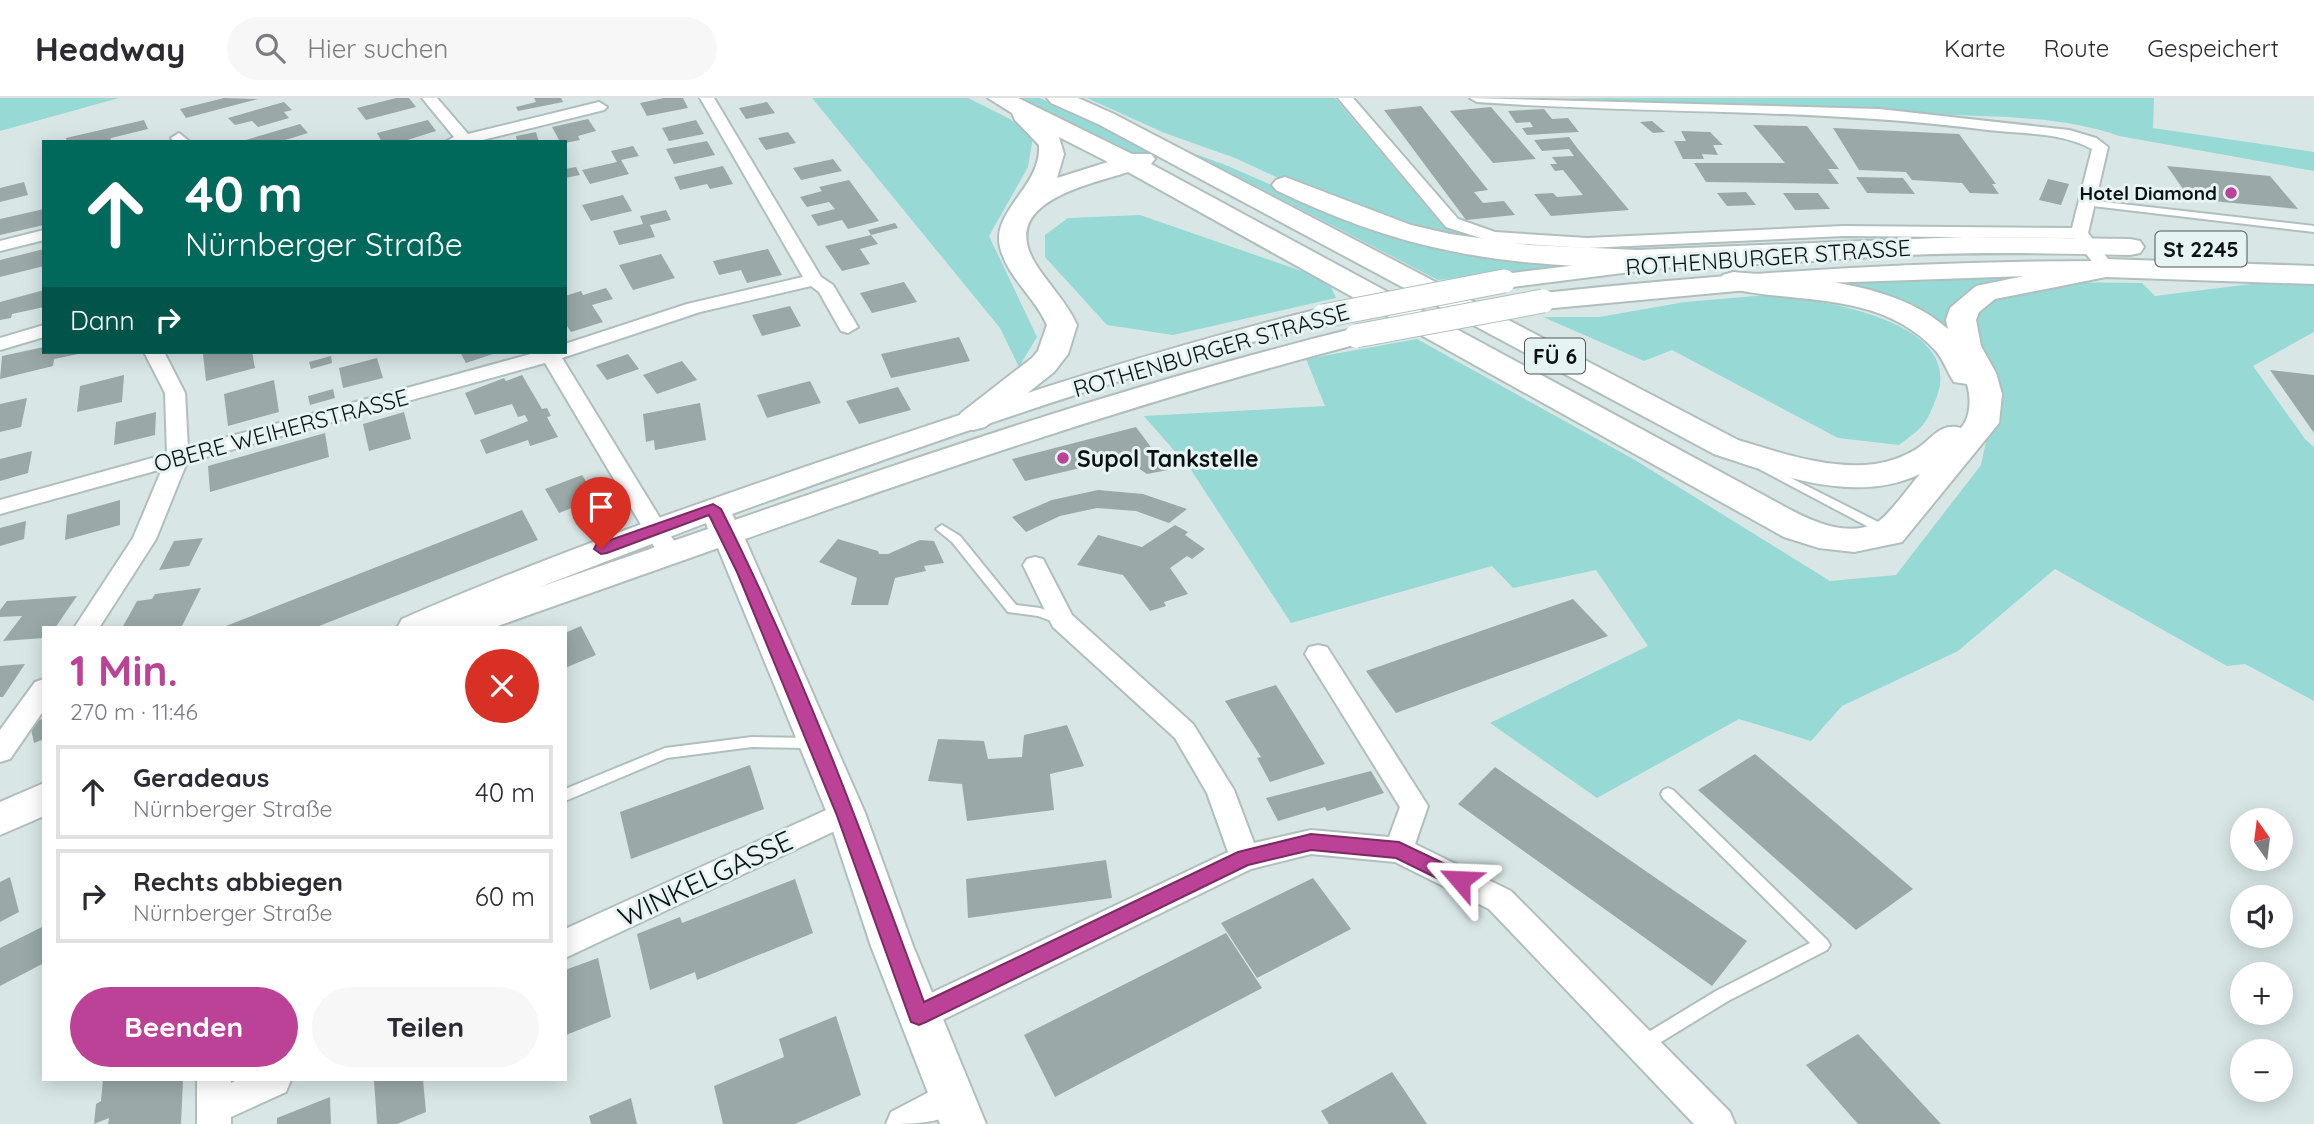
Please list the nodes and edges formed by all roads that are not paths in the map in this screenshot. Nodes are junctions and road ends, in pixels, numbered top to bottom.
1 (429, 98) edge
2 (707, 98) edge
3 (1059, 98) edge
4 (1345, 98) edge
5 (1477, 98) edge
6 (1004, 100) edge
7 (599, 107) dead end
8 (1106, 119) junction
9 (458, 140) edge
10 (463, 140) edge
11 (1172, 154) junction
12 (1127, 161) junction
13 (1030, 201) junction
14 (2087, 203) junction
15 (2314, 229) edge
16 (42, 236) edge
17 (0, 246) edge
18 (2091, 249) junction
19 (2314, 253) edge
20 (1688, 260) junction
21 (2314, 275) edge
22 (814, 280) junction
23 (1733, 281) junction
24 (848, 327) dead end
25 (42, 332) edge
26 (0, 344) edge
27 (567, 349) edge
28 (155, 354) edge
29 (550, 354) edge
30 (558, 354) edge
31 (973, 419) junction
32 (1726, 447) junction
33 (178, 458) junction
34 (0, 507) edge
35 (720, 522) junction
36 (942, 529) dead end
37 (1889, 533) junction
38 (663, 542) junction
39 (1035, 565) dead end
40 (1062, 621) junction
41 (87, 626) edge
42 (418, 626) edge
43 (461, 626) edge
44 (1318, 654) dead end
45 (42, 692) edge
46 (816, 743) junction
47 (0, 751) edge
48 (567, 794) edge
49 (1668, 794) dead end
50 (42, 800) edge
51 (846, 813) junction
52 (0, 819) edge
53 (1399, 850) junction
54 (1245, 858) junction
55 (567, 943) edge
56 (919, 1015) junction
57 (1641, 1046) junction
58 (272, 1081) edge
59 (214, 1104) edge
60 (958, 1111) edge
61 (902, 1124) edge
62 (1718, 1124) edge

1 - 9 street
2 - 22 street
3 - 8 main road, FÜ 6
4 - 18 street, ROTHENBURGER STRASSE
5 - 14 street
6 - 12 main road, FÜ 6
6 - 13 main road
7 - 10 street
8 - 11 main road, FÜ 6
8 - 20 main road
11 - 12 main road
11 - 32 main road, FÜ 6
12 - 13 main road
12 - 37 main road, FÜ 6
13 - 31 main road
14 - 15 lane
14 - 18 street
16 - 17 street
18 - 19 main road, ROTHENBURGER STRASSE / St 2245
18 - 20 main road, ROTHENBURGER STRASSE / St 2245
18 - 21 main road, ROTHENBURGER STRASSE / St 2245
18 - 23 main road, ROTHENBURGER STRASSE / St 2245
18 - 37 main road
20 - 31 main road, ROTHENBURGER STRASSE / St 2245, bridge
22 - 24 street
22 - 27 street, OBERE WEIHERSTRASSE
23 - 32 main road
23 - 35 main road, ROTHENBURGER STRASSE / St 2245, bridge
25 - 26 street
28 - 33 street
29 - 33 street, OBERE WEIHERSTRASSE
30 - 38 street
31 - 35 main road, ROTHENBURGER STRASSE / St 2245
32 - 37 lane
33 - 34 street, OBERE WEIHERSTRASSE
33 - 41 street
35 - 38 main road, ROTHENBURGER STRASSE / St 2245
35 - 46 main road
36 - 40 lane
38 - 42 main road, ROTHENBURGER STRASSE / St 2245
38 - 43 main road, ROTHENBURGER STRASSE / St 2245
39 - 40 street
40 - 54 street
44 - 53 street
45 - 47 street
46 - 48 lane
46 - 51 main road
49 - 57 lane
50 - 52 main road
51 - 55 street, WINKELGASSE
51 - 56 main road
53 - 54 street
53 - 57 street
54 - 56 street
56 - 60 main road
57 - 62 street
58 - 59 street
60 - 61 street

